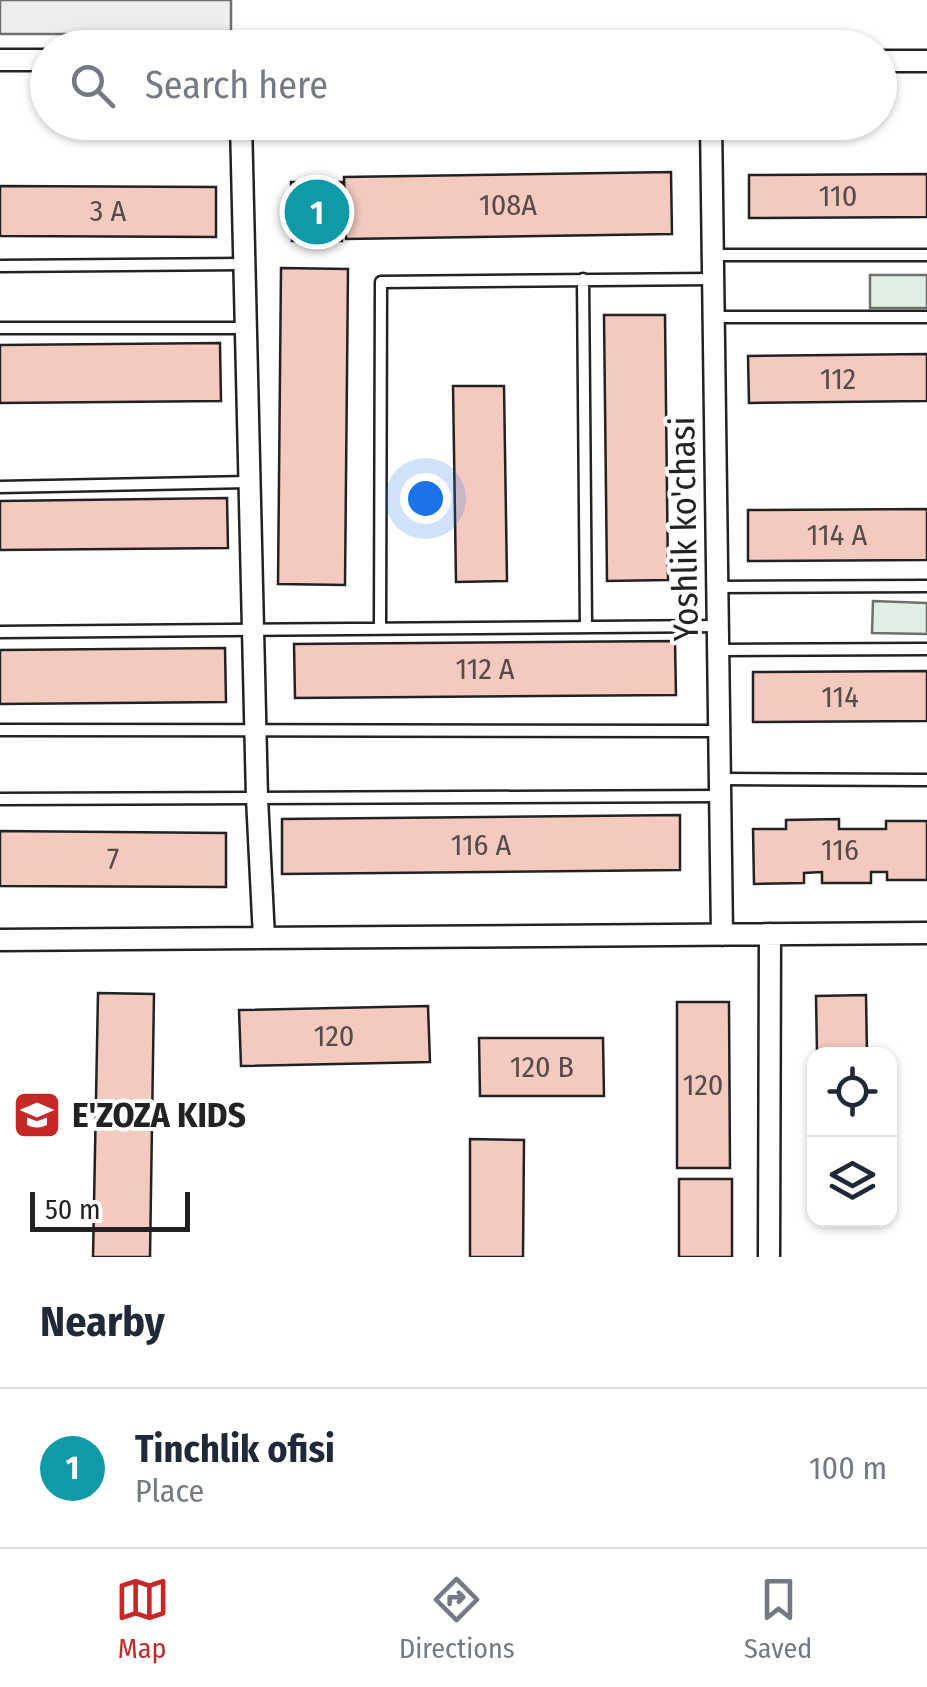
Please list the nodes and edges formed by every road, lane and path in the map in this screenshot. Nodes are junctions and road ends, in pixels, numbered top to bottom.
1 (0, 60) edge
2 (30, 60) edge
3 (897, 60) edge
4 (927, 60) edge
5 (241, 140) edge
6 (711, 140) edge
7 (713, 255) junction
8 (927, 255) edge
9 (244, 264) junction
10 (0, 266) edge
11 (713, 279) junction
12 (583, 280) junction
13 (714, 317) junction
14 (927, 317) edge
15 (0, 328) edge
16 (246, 328) junction
17 (250, 482) junction
18 (0, 486) edge
19 (927, 586) edge
20 (718, 587) junction
21 (718, 626) junction
22 (586, 627) junction
23 (380, 629) junction
24 (253, 630) junction
25 (0, 632) edge
26 (927, 649) edge
27 (719, 650) junction
28 (0, 730) edge
29 (255, 730) junction
30 (720, 731) junction
31 (927, 780) edge
32 (721, 788) junction
33 (0, 798) edge
34 (257, 798) junction
35 (927, 933) edge
36 (770, 934) junction
37 (722, 935) junction
38 (264, 938) junction
39 (0, 940) edge
40 (769, 1257) edge

1 - 2 street
3 - 4 street
5 - 9 street
6 - 7 street, Yoshlik ko'chasi
7 - 8 lane
7 - 11 street, Yoshlik ko'chasi
9 - 10 lane
9 - 16 street
11 - 12 lane
11 - 13 street, Yoshlik ko'chasi
12 - 22 lane
12 - 23 lane
13 - 14 lane
13 - 20 street, Yoshlik ko'chasi
15 - 16 lane
16 - 17 street
17 - 18 lane
17 - 24 street
19 - 20 lane
20 - 21 street, Yoshlik ko'chasi
21 - 22 lane
21 - 27 street, Yoshlik ko'chasi
22 - 23 lane
23 - 24 lane
24 - 25 lane
24 - 29 street
26 - 27 lane
27 - 30 street, Yoshlik ko'chasi
28 - 29 lane
29 - 30 lane
29 - 34 street
30 - 32 street, Yoshlik ko'chasi
31 - 32 lane
32 - 34 lane
32 - 37 street, Yoshlik ko'chasi
33 - 34 lane
34 - 38 street
35 - 36 street
36 - 37 street
36 - 40 street
37 - 38 street
38 - 39 street

